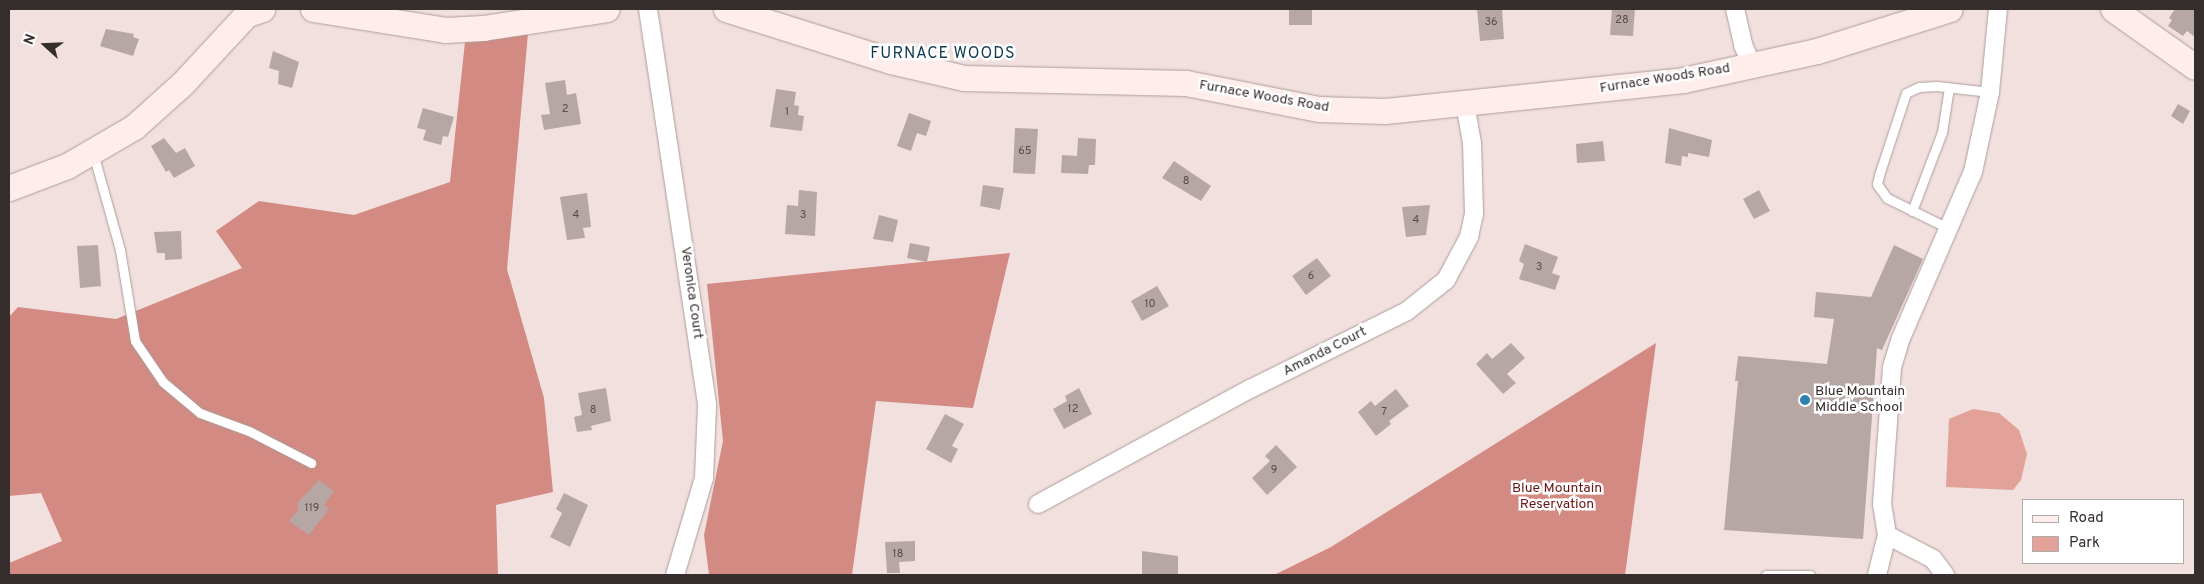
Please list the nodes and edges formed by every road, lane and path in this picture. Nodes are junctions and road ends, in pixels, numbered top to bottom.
1 (262, 9) edge
2 (313, 9) edge
3 (607, 9) edge
4 (648, 9) edge
5 (726, 9) edge
6 (1735, 9) edge
7 (1950, 9) edge
8 (1998, 9) edge
9 (2113, 9) edge
10 (1752, 65) junction
11 (2195, 68) edge
12 (1949, 88) junction
13 (1990, 92) junction
14 (1464, 104) junction
15 (93, 152) junction
16 (9, 188) edge
17 (1912, 211) junction
18 (1950, 229) junction
19 (311, 463) dead end
20 (1038, 504) dead end
21 (1887, 535) junction
22 (675, 575) edge
23 (1766, 575) edge
24 (1810, 575) edge
25 (1877, 575) edge
26 (1946, 575) edge

1 - 15 street
2 - 3 street
4 - 22 street, Veronica Court
5 - 14 street, Furnace Woods Road
6 - 10 street
7 - 10 street, Furnace Woods Road
8 - 13 street
9 - 11 street
10 - 14 street, Furnace Woods Road
12 - 13 lane
12 - 17 lane
12 - 17 lane
13 - 18 street
14 - 20 street, Amanda Court
15 - 16 street
15 - 19 lane
17 - 18 lane
18 - 21 street
21 - 25 street
21 - 26 street
23 - 24 lane

